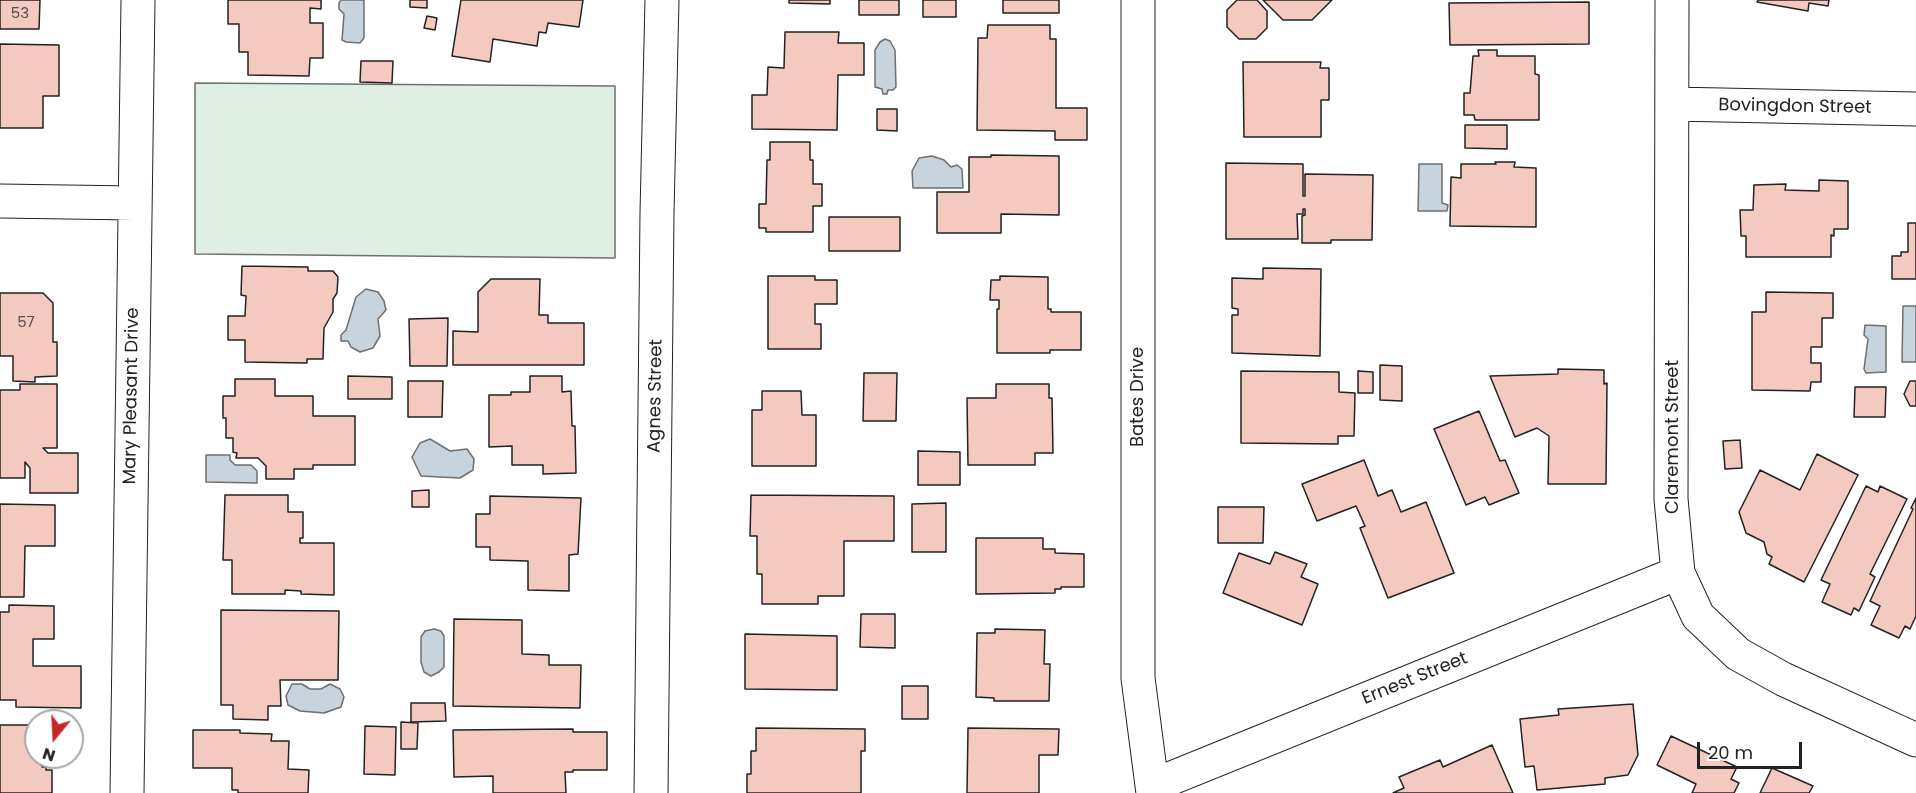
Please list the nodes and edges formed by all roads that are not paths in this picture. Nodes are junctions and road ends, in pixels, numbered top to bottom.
1 (138, 0) edge
2 (662, 0) edge
3 (1138, 0) edge
4 (1672, 0) edge
5 (1673, 104) junction
6 (1916, 109) edge
7 (0, 201) edge
8 (135, 203) junction
9 (1678, 573) junction
10 (1916, 740) edge
11 (1152, 790) edge
12 (127, 793) edge
13 (651, 793) edge

1 - 8 street, Mary Pleasant Drive
2 - 13 street, Agnes Street
3 - 11 street, Bates Drive
4 - 5 street, Claremont Street
5 - 6 street, Bovingdon Street
5 - 9 street, Claremont Street
7 - 8 street
8 - 12 street, Mary Pleasant Drive
9 - 10 street, Claremont Street
9 - 11 street, Ernest Street

